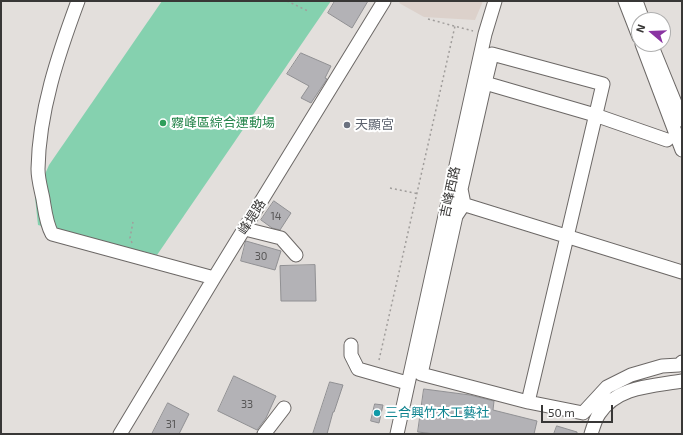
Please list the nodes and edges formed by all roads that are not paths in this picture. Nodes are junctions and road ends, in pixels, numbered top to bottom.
1 (78, 1) edge
2 (384, 1) edge
3 (495, 1) edge
4 (625, 1) edge
5 (636, 1) edge
6 (640, 12) edge
7 (631, 16) edge
8 (645, 52) edge
9 (654, 52) edge
10 (485, 83) junction
11 (595, 116) junction
12 (682, 120) edge
13 (667, 140) dead end
14 (682, 150) edge
15 (448, 200) junction
16 (464, 204) junction
17 (245, 229) junction
18 (567, 236) junction
19 (296, 255) dead end
20 (682, 272) edge
21 (214, 278) junction
22 (351, 345) dead end
23 (682, 362) edge
24 (682, 381) edge
25 (407, 383) junction
26 (528, 402) junction
27 (284, 408) dead end
28 (124, 432) edge
29 (264, 434) edge
30 (397, 434) edge
31 (591, 434) edge

1 - 21 street
2 - 17 street, 峰堤路
3 - 15 street, 吉峰西路
4 - 7 street
5 - 6 street
8 - 14 street
9 - 12 street
10 - 11 street
10 - 11 street
10 - 16 street
11 - 13 street
11 - 18 street
15 - 16 street
15 - 25 street, 吉峰西路
16 - 18 street
16 - 26 street
17 - 19 street
17 - 21 street, 峰堤路
18 - 20 street
18 - 26 street
21 - 28 street, 峰堤路
22 - 25 street
23 - 26 street
24 - 31 street
25 - 30 street, 吉峰西路
27 - 29 street

